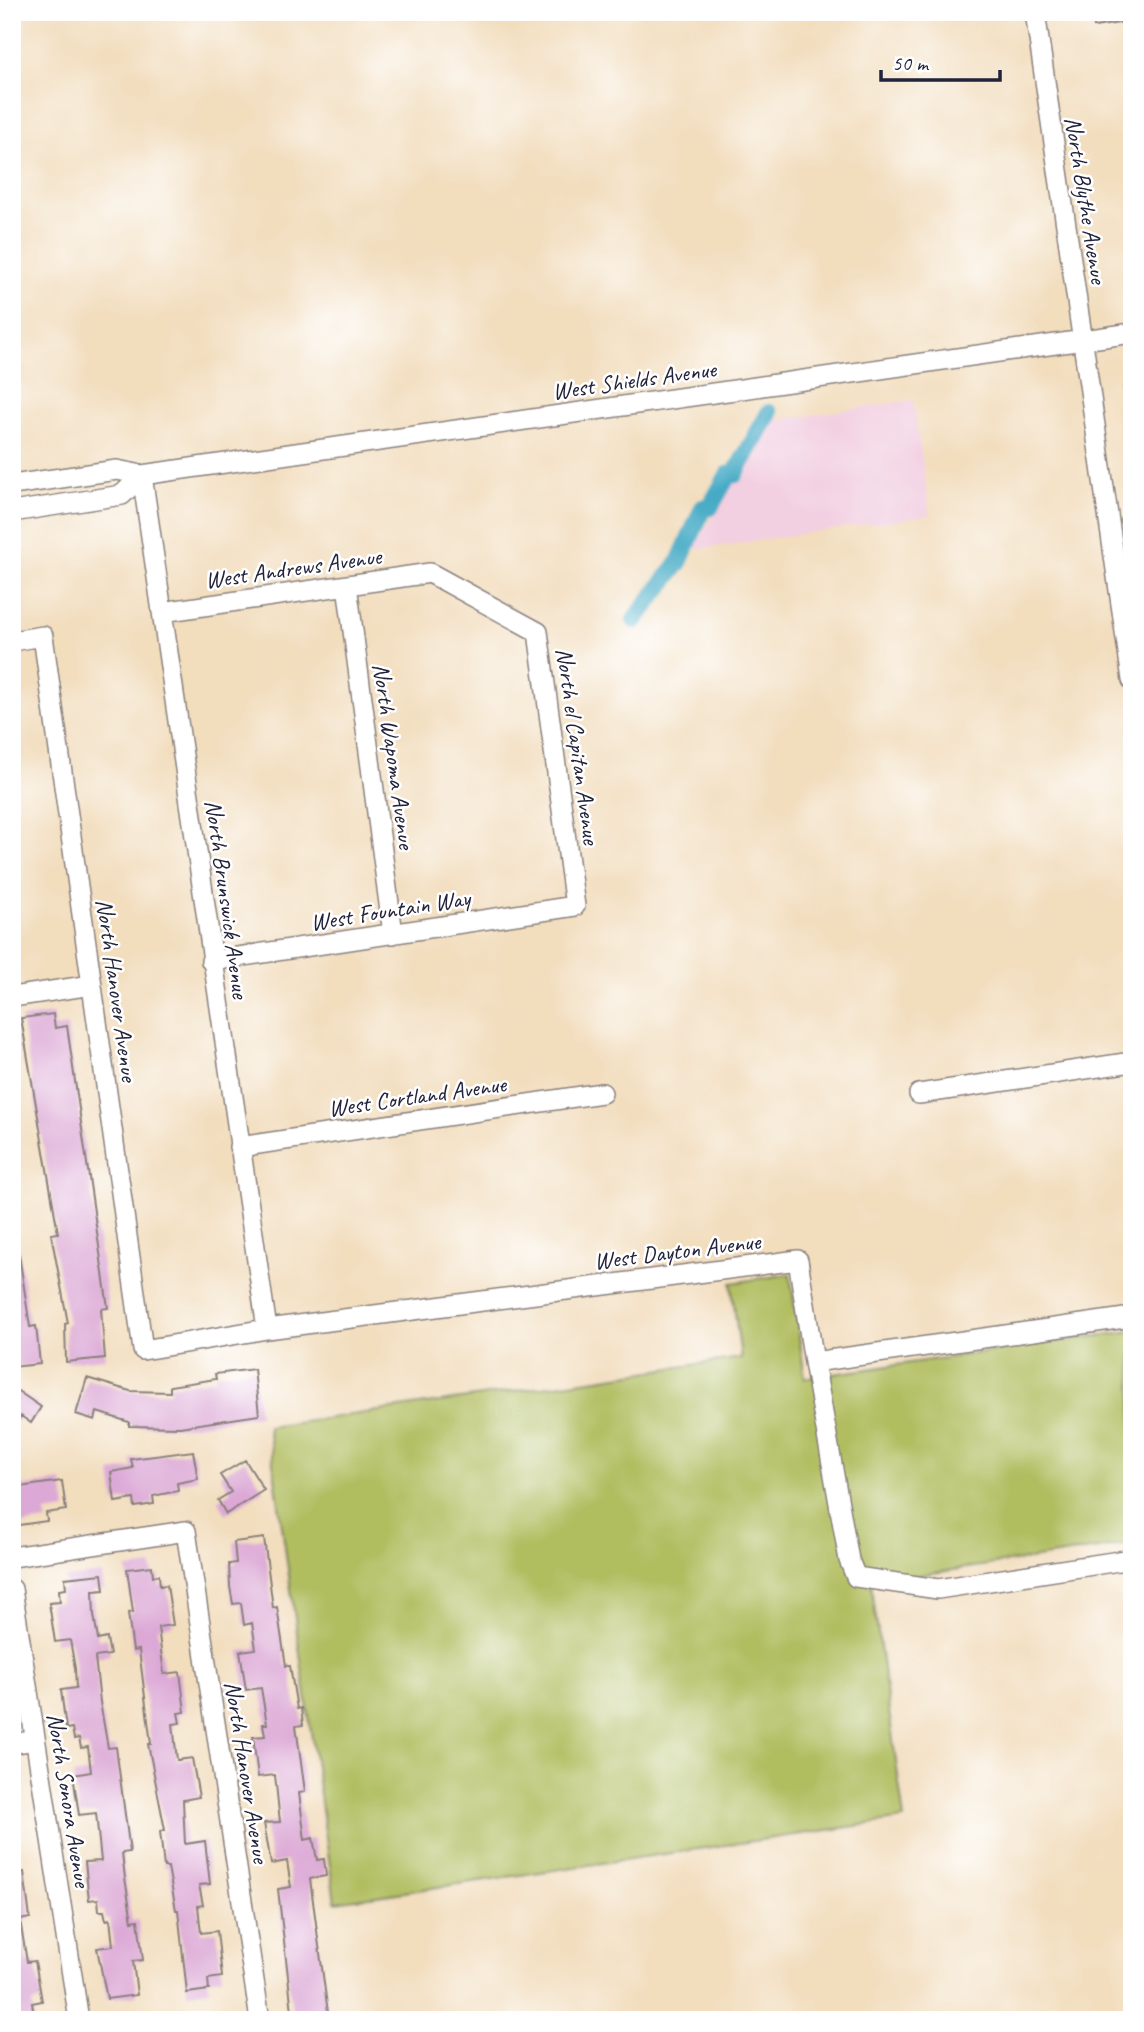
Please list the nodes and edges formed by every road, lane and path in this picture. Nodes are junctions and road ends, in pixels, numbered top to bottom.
1 (1033, 14) edge
2 (1132, 333) edge
3 (1083, 340) junction
4 (142, 475) junction
5 (12, 485) edge
6 (12, 512) edge
7 (430, 573) joint
8 (347, 585) junction
9 (162, 612) junction
10 (12, 640) edge
11 (1132, 680) edge
12 (575, 906) joint
13 (393, 934) junction
14 (211, 961) junction
15 (92, 985) junction
16 (12, 997) edge
17 (1132, 1062) edge
18 (602, 1093) dead end
19 (919, 1094) dead end
20 (239, 1147) junction
21 (1132, 1317) edge
22 (267, 1329) junction
23 (143, 1350) joint
24 (814, 1362) junction
25 (12, 1557) edge
26 (1132, 1559) edge
27 (12, 1588) edge
28 (35, 1740) junction
29 (12, 1744) edge
30 (79, 2020) edge
31 (260, 2020) edge

1 - 3 street, North Blythe Avenue
2 - 3 street, West Shields Avenue
3 - 4 street, West Shields Avenue
3 - 11 street, North Blythe Avenue
4 - 5 street, West Shields Avenue
4 - 6 street
4 - 9 street, North Brunswick Avenue
7 - 8 street, West Andrews Avenue
7 - 12 street, North el Capitan Avenue
8 - 9 street, West Andrews Avenue
8 - 13 street, North Wapoma Avenue
9 - 14 street, North Brunswick Avenue
10 - 15 street, North Hanover Avenue
12 - 13 street, West Fountain Way
13 - 14 street, West Fountain Way
14 - 20 street, North Brunswick Avenue
15 - 16 street
15 - 23 street, North Hanover Avenue
17 - 19 street
18 - 20 street, West Cortland Avenue
20 - 22 street, North Brunswick Avenue
21 - 24 street
22 - 23 street, West Dayton Avenue
22 - 24 street, West Dayton Avenue
24 - 26 street
25 - 31 street, North Hanover Avenue
27 - 28 street, North Sonora Avenue
28 - 29 street
28 - 30 street, North Sonora Avenue

